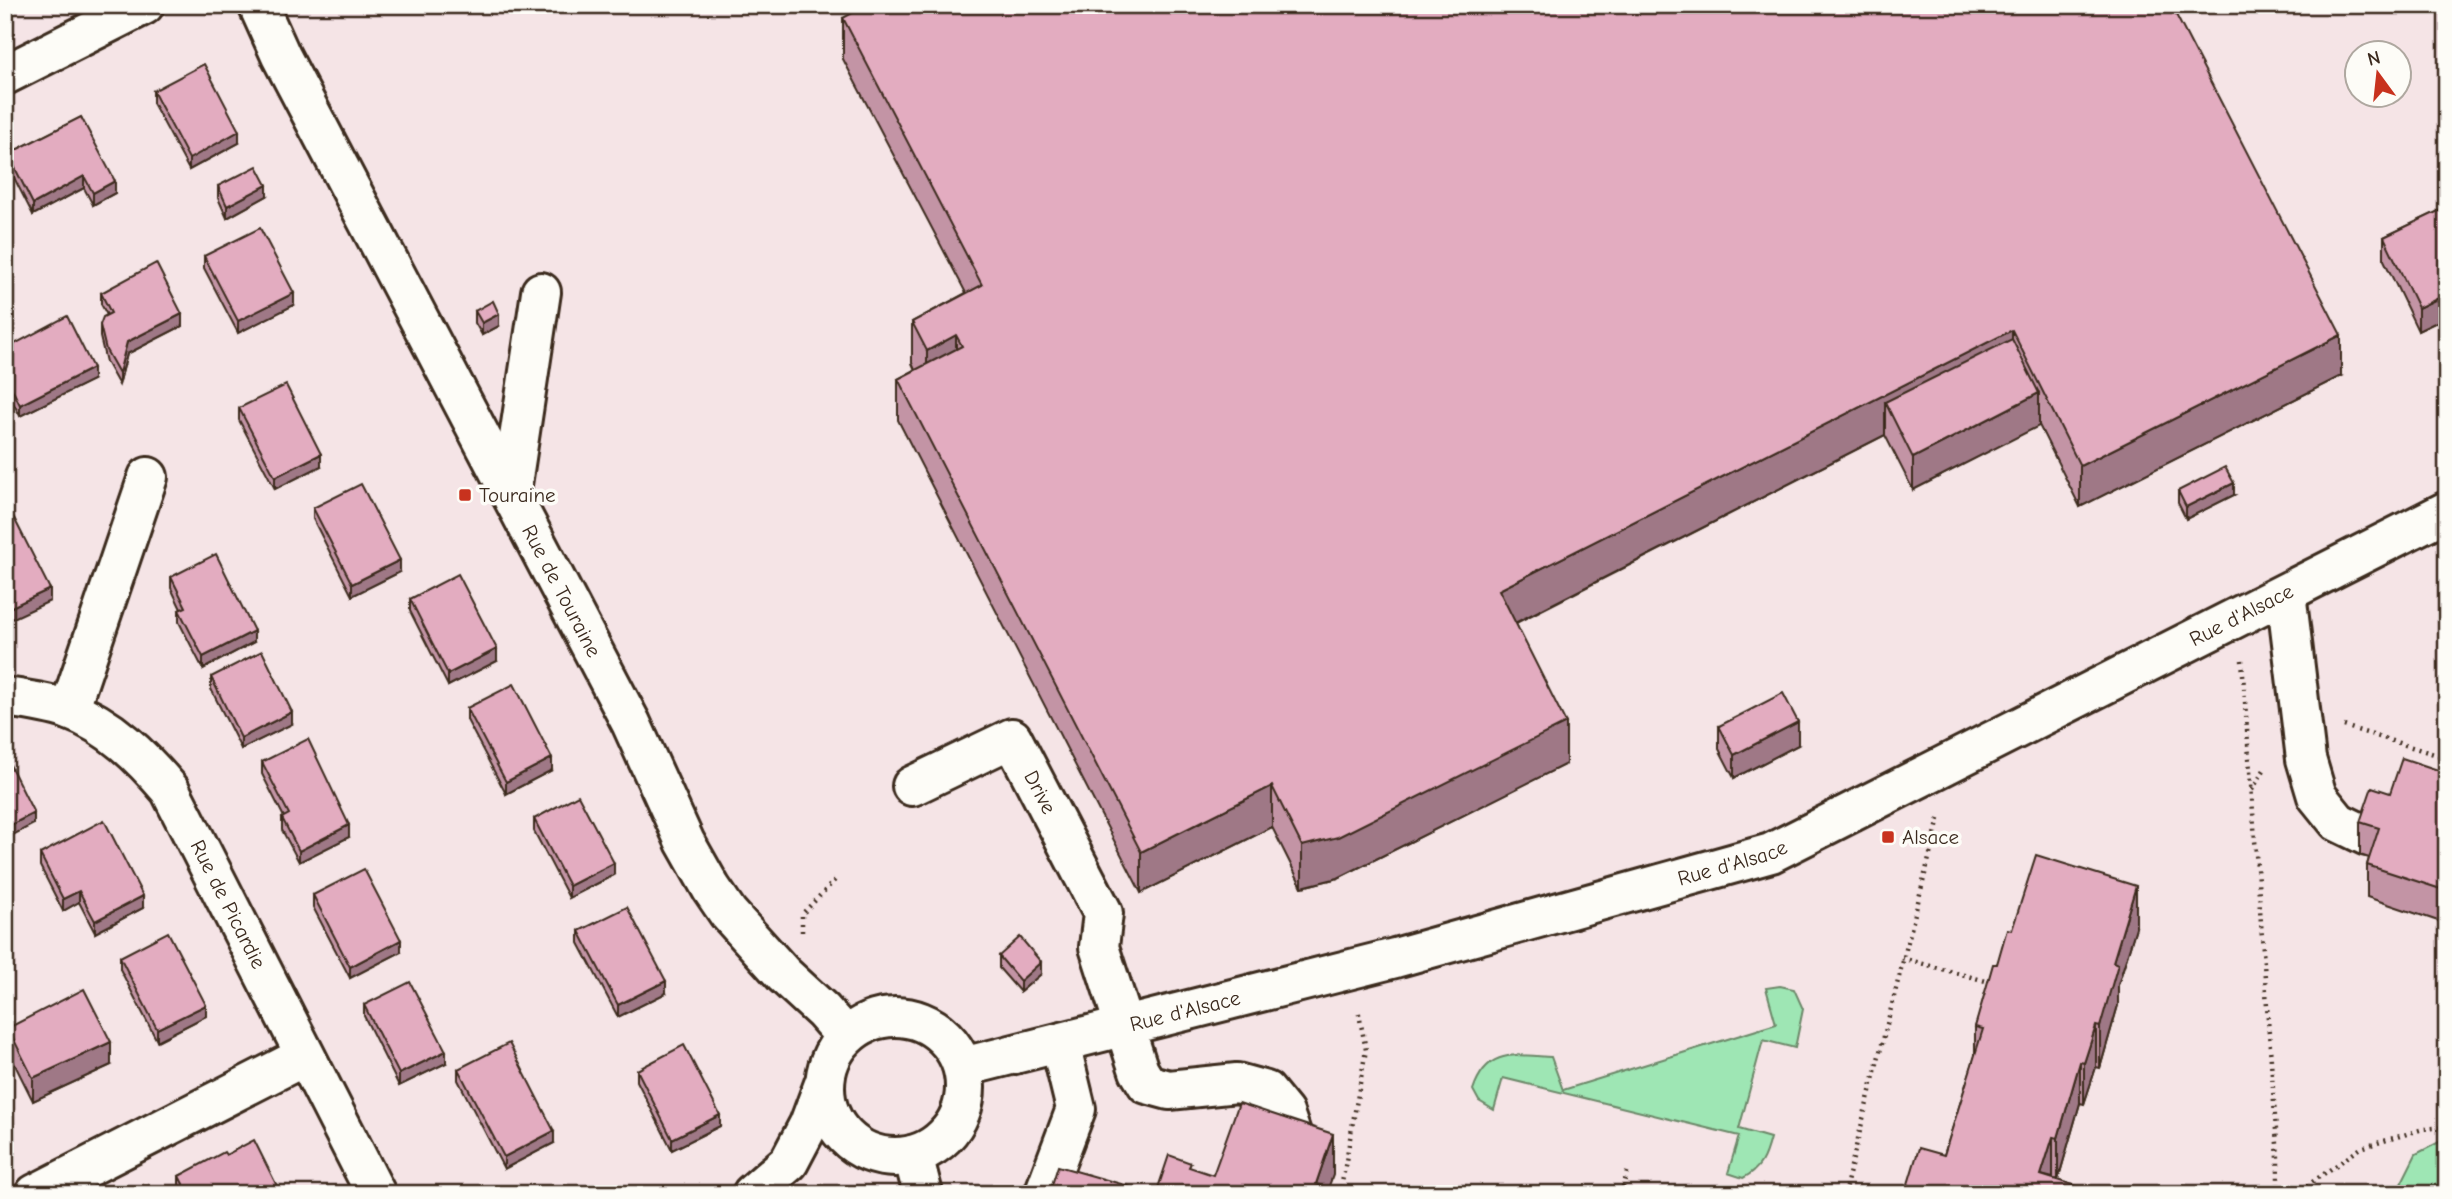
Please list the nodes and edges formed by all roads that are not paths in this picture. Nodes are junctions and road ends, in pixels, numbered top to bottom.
1 (144, 5) edge
2 (258, 5) edge
3 (5, 75) edge
4 (541, 292) dead end
5 (148, 477) dead end
6 (511, 491) junction
7 (2447, 511) edge
8 (2286, 593) junction
9 (5, 697) edge
10 (69, 710) junction
11 (912, 786) dead end
12 (2367, 836) edge
13 (1126, 1027) junction
14 (845, 1036) junction
15 (1060, 1044) junction
16 (305, 1056) junction
17 (963, 1067) junction
18 (824, 1084) junction
19 (895, 1155) junction
20 (1286, 1159) edge
21 (789, 1162) junction
22 (35, 1194) edge
23 (376, 1194) edge
24 (752, 1194) edge
25 (923, 1194) edge
26 (1044, 1194) edge

1 - 3 street
2 - 6 street, Rue de Touraine
4 - 6 street
5 - 10 street
6 - 14 street, Rue de Touraine
7 - 8 street, Rue d'Alsace
8 - 12 street
8 - 13 street, Rue d'Alsace
9 - 10 street, Rue de Picardie
10 - 16 street, Rue de Picardie
11 - 13 street, Drive
13 - 15 street, Rue d'Alsace
13 - 20 street
14 - 17 street
14 - 18 street
15 - 17 street, Rue d'Alsace
15 - 26 street
16 - 22 street
16 - 23 street, Rue de Picardie
17 - 19 street
18 - 19 street
18 - 21 street
19 - 21 street
19 - 25 street
21 - 24 street

